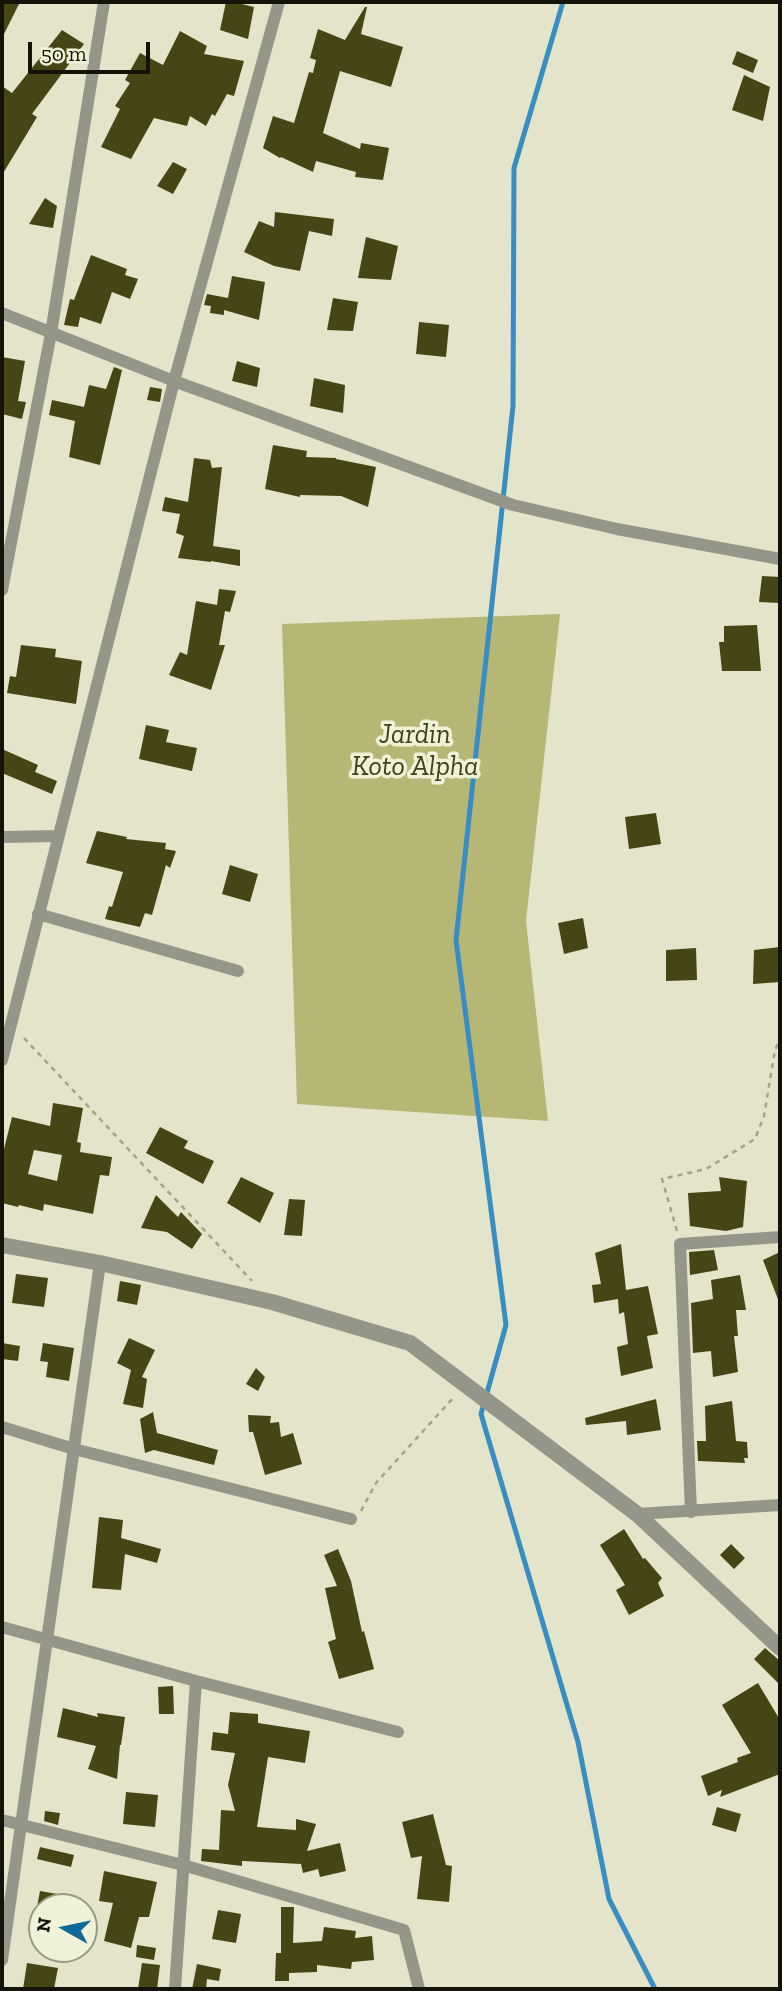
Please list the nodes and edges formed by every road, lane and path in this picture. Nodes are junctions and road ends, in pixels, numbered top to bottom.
1 (104, 2) edge
2 (279, 2) edge
3 (2, 313) edge
4 (51, 333) junction
5 (174, 381) junction
6 (780, 559) edge
7 (2, 590) edge
8 (58, 836) junction
9 (2, 837) edge
10 (38, 914) junction
11 (238, 971) dead end
12 (10, 1024) junction
13 (780, 1039) edge
14 (2, 1060) edge
15 (780, 1237) edge
16 (681, 1244) junction
17 (2, 1245) edge
18 (100, 1263) junction
19 (254, 1283) dead end
20 (466, 1384) junction
21 (2, 1427) edge
22 (74, 1449) junction
23 (780, 1505) edge
24 (691, 1512) junction
25 (637, 1514) junction
26 (351, 1519) joint
27 (2, 1627) edge
28 (47, 1640) junction
29 (780, 1648) edge
30 (195, 1681) junction
31 (398, 1732) dead end
32 (2, 1820) edge
33 (21, 1825) junction
34 (183, 1865) junction
35 (2, 1960) edge
36 (175, 1989) edge
37 (419, 1989) edge

1 - 4 street
2 - 5 street
3 - 4 street
4 - 5 street
4 - 7 street
5 - 6 street
5 - 8 street
8 - 9 street
8 - 10 street
10 - 11 street
10 - 12 street
12 - 14 street
12 - 19 path
13 - 16 path
15 - 16 street
16 - 24 street
17 - 18 street
18 - 20 street
18 - 22 street
20 - 25 street
20 - 26 path
21 - 22 street
22 - 26 street
22 - 28 street
23 - 24 street
24 - 25 street
25 - 29 street
27 - 28 street
28 - 30 street
28 - 33 street
30 - 31 street
30 - 34 street
32 - 33 street
33 - 34 street
33 - 35 street
34 - 36 street
34 - 37 street

